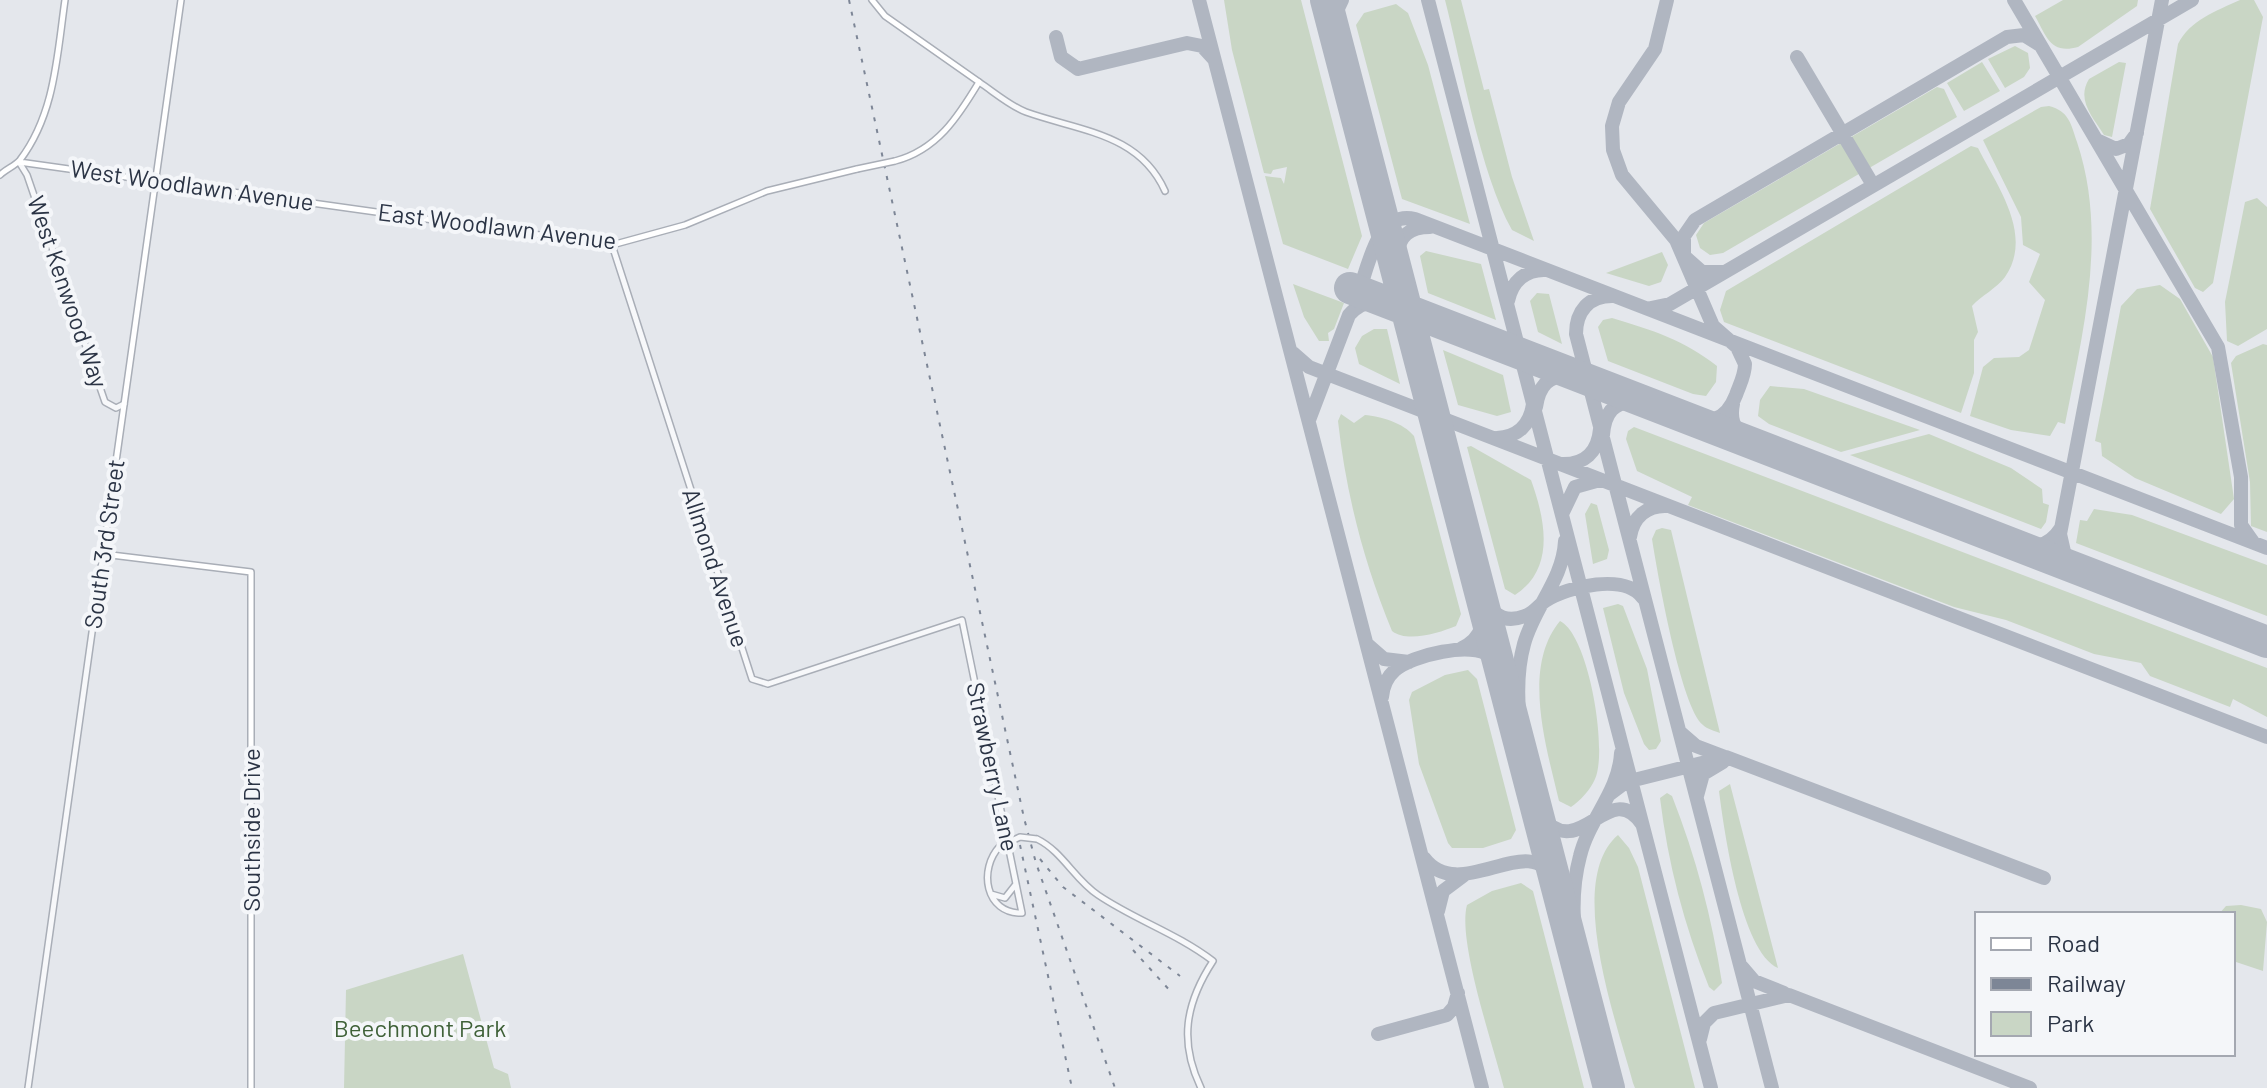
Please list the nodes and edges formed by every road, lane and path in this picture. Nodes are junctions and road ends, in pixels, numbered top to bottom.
1 (65, 0) edge
2 (181, 0) edge
3 (872, 0) edge
4 (979, 82) junction
5 (19, 162) junction
6 (0, 175) edge
7 (155, 181) junction
8 (1165, 191) dead end
9 (365, 210) joint
10 (612, 245) junction
11 (124, 404) junction
12 (103, 554) junction
13 (962, 620) joint
14 (1016, 883) junction
15 (991, 894) junction
16 (28, 1088) edge
17 (251, 1088) edge
18 (1201, 1088) edge

1 - 5 main road
2 - 7 main road, South 3rd Street
3 - 4 main road
4 - 8 street
4 - 10 main road, East Woodlawn Avenue, bridge
5 - 6 main road
5 - 7 main road, West Woodlawn Avenue
5 - 11 street, West Kenwood Way
7 - 9 main road, West Woodlawn Avenue
7 - 11 main road, South 3rd Street
9 - 10 main road, East Woodlawn Avenue
10 - 13 street, Allmond Avenue
11 - 12 main road, South 3rd Street
12 - 16 street, South 3rd Street
12 - 17 main road, Southside Drive
13 - 14 street, Strawberry Lane
14 - 15 street
14 - 15 street, Strawberry Lane
15 - 18 street, bridge

